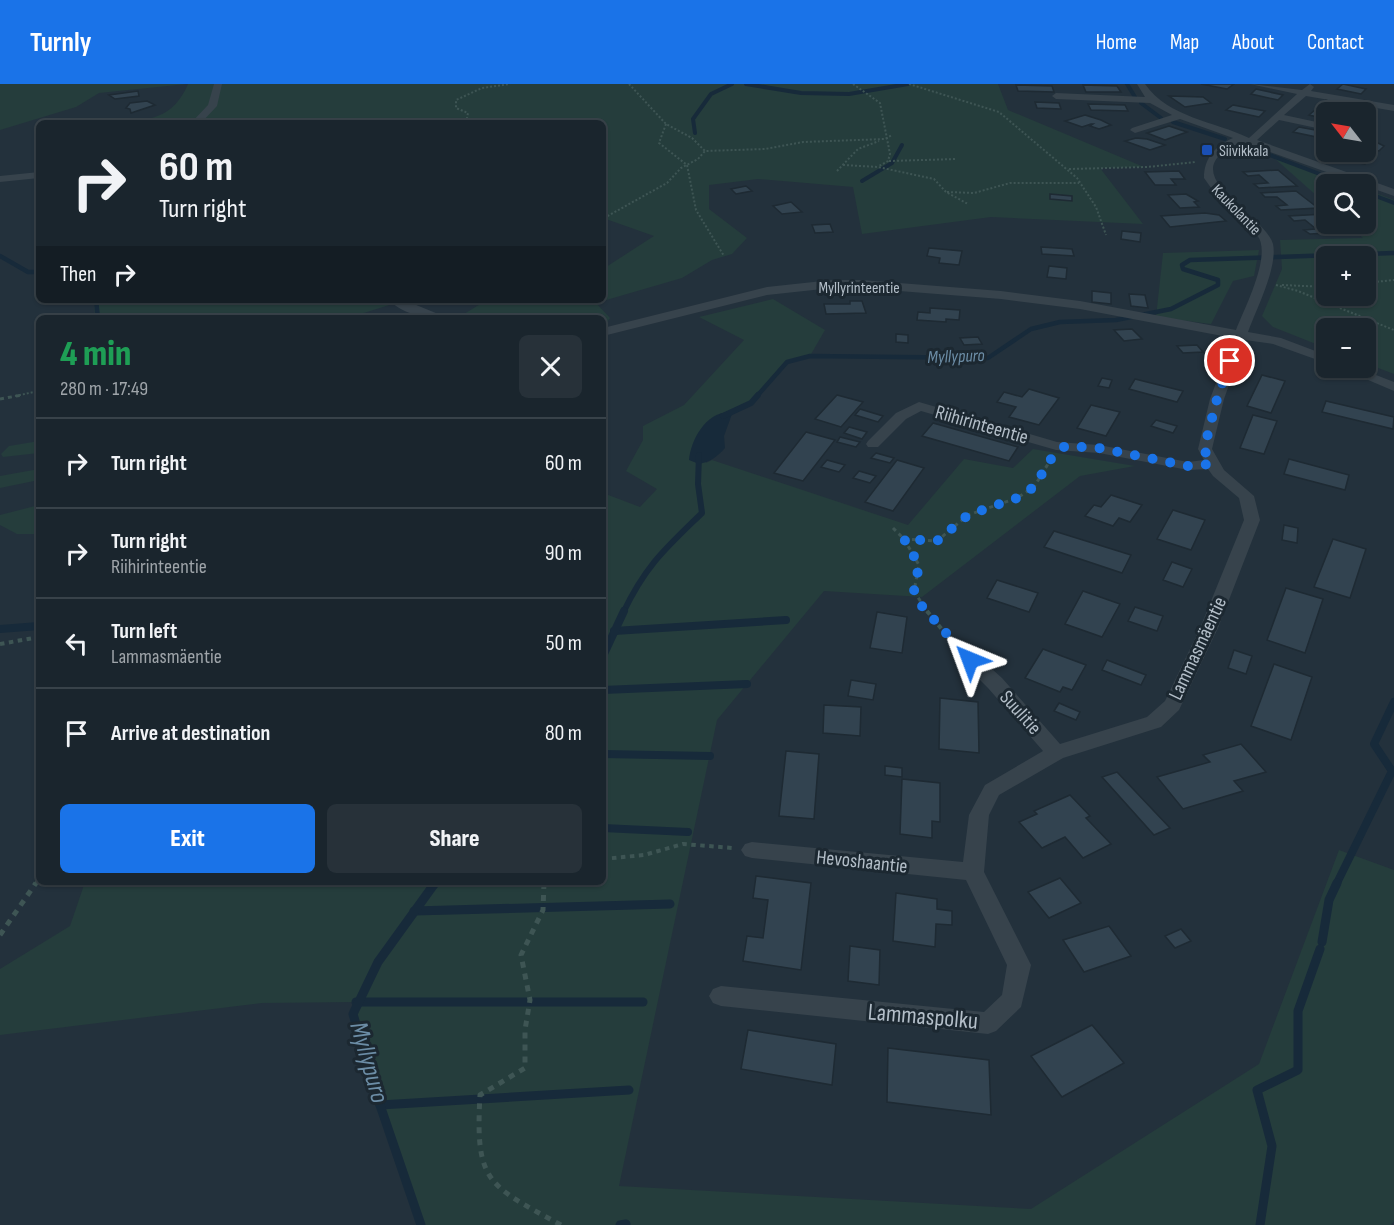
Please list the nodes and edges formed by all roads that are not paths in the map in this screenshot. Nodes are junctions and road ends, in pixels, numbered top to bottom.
1 (218, 84) edge
2 (1141, 84) edge
3 (1254, 84) edge
4 (1313, 84) edge
5 (1303, 93) junction
6 (1056, 96) dead end
7 (1152, 100) junction
8 (1394, 108) edge
9 (1180, 116) junction
10 (1279, 117) junction
11 (199, 120) edge
12 (1316, 126) edge
13 (1135, 130) dead end
14 (1252, 140) junction
15 (1218, 153) junction
16 (36, 175) edge
17 (0, 179) edge
18 (1394, 193) edge
19 (401, 303) edge
20 (431, 315) edge
21 (606, 331) edge
22 (1242, 334) junction
23 (1316, 355) edge
24 (1372, 378) edge
25 (1394, 387) edge
26 (873, 444) dead end
27 (1211, 464) junction
28 (958, 648) road end
29 (1056, 753) junction
30 (752, 850) road end
31 (973, 872) junction
32 (721, 996) dead end

1 - 11 street
2 - 7 street
3 - 5 street
4 - 5 street, Kaukolantie
5 - 8 street
5 - 10 street, Kaukolantie
6 - 7 street
7 - 9 street
9 - 13 street
9 - 14 street
10 - 12 street
10 - 14 street, Kaukolantie
14 - 15 street, Kaukolantie
14 - 15 street, Kaukolantie
14 - 18 street
15 - 22 street, Kaukolantie
16 - 17 street
19 - 20 street
21 - 22 street, Myllyrinteentie
22 - 23 street
22 - 27 street
24 - 25 street
26 - 27 street, Riihirinteentie
27 - 29 street, Lammasmäentie
28 - 29 street, Suulitie
29 - 31 street, Lammasmäentie
30 - 31 street, Hevoshaantie
31 - 32 street, Lammaspolku

